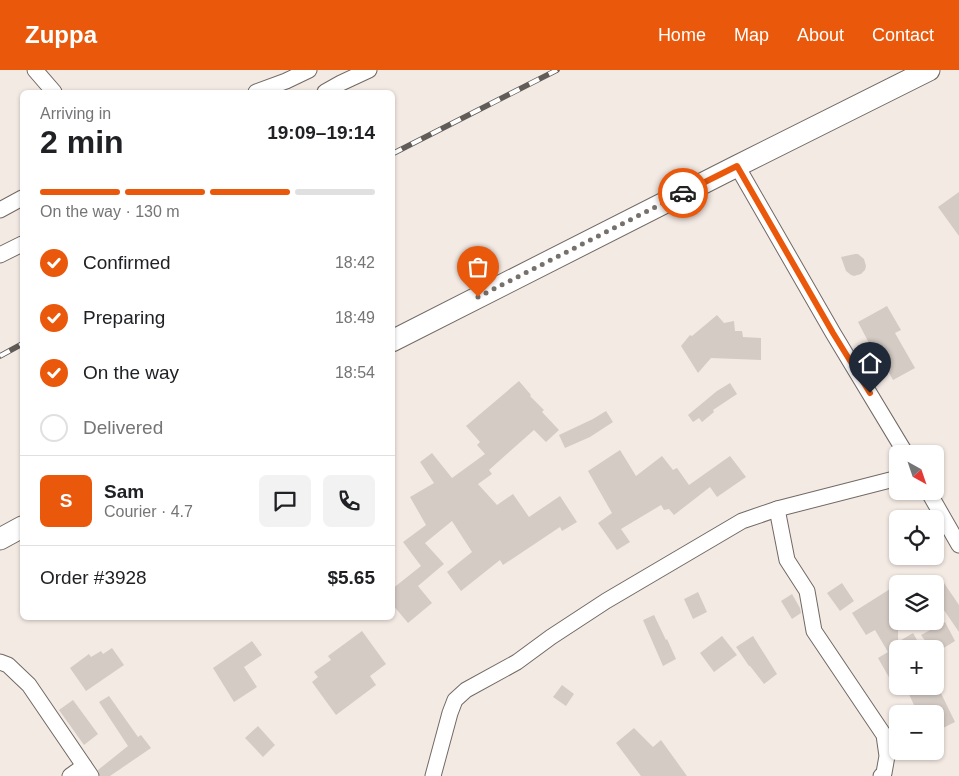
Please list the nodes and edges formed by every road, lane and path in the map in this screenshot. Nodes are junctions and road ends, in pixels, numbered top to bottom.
1 (35, 70) edge
2 (309, 70) edge
3 (369, 70) edge
4 (929, 70) edge
5 (52, 90) edge
6 (261, 90) edge
7 (329, 90) edge
8 (737, 166) junction
9 (18, 200) edge
10 (0, 210) edge
11 (0, 221) edge
12 (20, 245) edge
13 (0, 255) edge
14 (395, 339) edge
15 (901, 445) edge
16 (889, 480) edge
17 (933, 500) edge
18 (777, 509) junction
19 (20, 528) edge
20 (0, 539) edge
21 (959, 545) edge
22 (2, 660) edge
23 (87, 771) edge
24 (70, 776) edge
25 (433, 776) edge
26 (881, 776) edge

1 - 5 street
2 - 6 street
3 - 7 street
4 - 8 street
8 - 14 street
8 - 15 street
9 - 10 street
9 - 11 street
12 - 13 street
16 - 18 street
17 - 21 street
18 - 25 street
18 - 26 street
19 - 20 street
22 - 23 street
23 - 24 street

